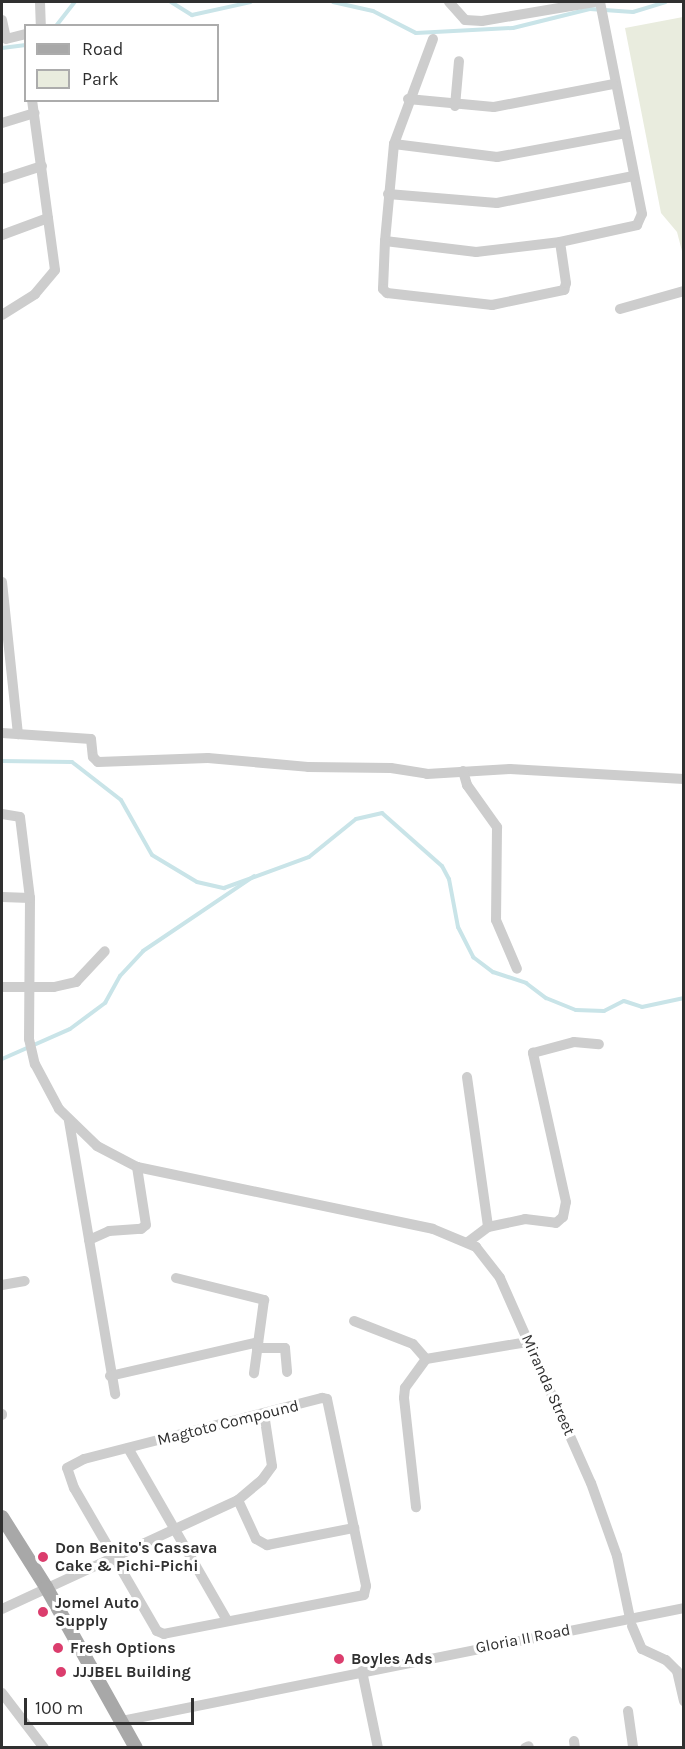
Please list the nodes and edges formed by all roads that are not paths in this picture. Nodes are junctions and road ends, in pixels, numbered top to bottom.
1 (40, 2) edge
2 (449, 2) edge
3 (598, 3) edge
4 (551, 5) edge
5 (2, 20) edge
6 (41, 24) edge
7 (24, 34) edge
8 (434, 39) dead end
9 (459, 61) dead end
10 (614, 84) junction
11 (408, 99) junction
12 (32, 102) edge
13 (455, 106) junction
14 (34, 113) junction
15 (2, 123) edge
16 (626, 133) junction
17 (394, 144) junction
18 (42, 166) junction
19 (633, 176) junction
20 (2, 179) edge
21 (388, 194) junction
22 (48, 218) junction
23 (2, 235) edge
24 (385, 241) junction
25 (560, 242) junction
26 (684, 291) edge
27 (620, 309) dead end
28 (2, 315) edge
29 (2, 582) edge
30 (2, 733) edge
31 (18, 734) junction
32 (463, 771) junction
33 (684, 778) edge
34 (2, 814) edge
35 (2, 897) edge
36 (30, 898) junction
37 (105, 951) dead end
38 (517, 969) dead end
39 (2, 987) edge
40 (30, 988) junction
41 (599, 1044) dead end
42 (467, 1077) dead end
43 (69, 1120) junction
44 (137, 1167) junction
45 (488, 1227) junction
46 (89, 1240) junction
47 (468, 1242) junction
48 (176, 1278) dead end
49 (25, 1281) dead end
50 (2, 1285) edge
51 (354, 1321) dead end
52 (528, 1342) junction
53 (258, 1345) junction
54 (426, 1359) junction
55 (287, 1372) dead end
56 (254, 1373) dead end
57 (110, 1376) junction
58 (115, 1394) dead end
59 (264, 1414) junction
60 (128, 1448) junction
61 (238, 1500) junction
62 (416, 1508) dead end
63 (2, 1517) edge
64 (354, 1528) junction
65 (177, 1531) junction
66 (112, 1555) junction
67 (46, 1587) junction
68 (684, 1608) edge
69 (2, 1609) edge
70 (227, 1620) junction
71 (631, 1622) junction
72 (362, 1671) junction
73 (682, 1680) edge
74 (2, 1693) edge
75 (684, 1701) edge
76 (628, 1711) dead end
77 (122, 1721) junction
78 (44, 1748) edge
79 (136, 1748) edge
80 (378, 1748) edge
81 (633, 1748) edge

1 - 6 street
2 - 4 street
3 - 4 street
3 - 10 street
5 - 7 street
8 - 11 street
9 - 13 street
10 - 13 street
10 - 16 street
11 - 13 street
11 - 17 street
12 - 14 street
14 - 15 street
14 - 18 street
16 - 17 street
16 - 19 street
17 - 21 street
18 - 20 street
18 - 22 street
19 - 21 street
19 - 25 street
21 - 24 street
22 - 23 street
22 - 28 street
24 - 25 street
24 - 25 street
26 - 27 street
29 - 31 street
30 - 31 street
31 - 32 street
32 - 33 street
32 - 38 street
34 - 36 street
35 - 36 street
36 - 40 street
37 - 40 street
39 - 40 street
40 - 43 street
41 - 45 street
42 - 45 street
43 - 44 street, Miranda Street
43 - 46 street
44 - 46 street
44 - 47 street, Miranda Street
45 - 47 street
46 - 57 street
47 - 52 street, Miranda Street
48 - 53 street
49 - 50 street
51 - 54 street
52 - 54 street
52 - 71 street, Miranda Street
53 - 55 street
53 - 56 street
53 - 57 street
54 - 62 street
57 - 58 street
59 - 60 street, Magtoto Compound
59 - 61 street
59 - 64 street, Magtoto Compound
60 - 65 street
60 - 66 street, Magtoto Compound
61 - 64 street
61 - 65 street
63 - 67 main road
64 - 70 street
65 - 66 street
65 - 70 street
66 - 67 street
66 - 70 street
67 - 69 street
67 - 77 main road
68 - 71 street, Gloria II Road
71 - 72 street, Gloria II Road
71 - 73 street, Miranda Street
72 - 77 street, Gloria II Road
72 - 80 street
73 - 75 street
74 - 78 street
76 - 81 street
77 - 79 main road

